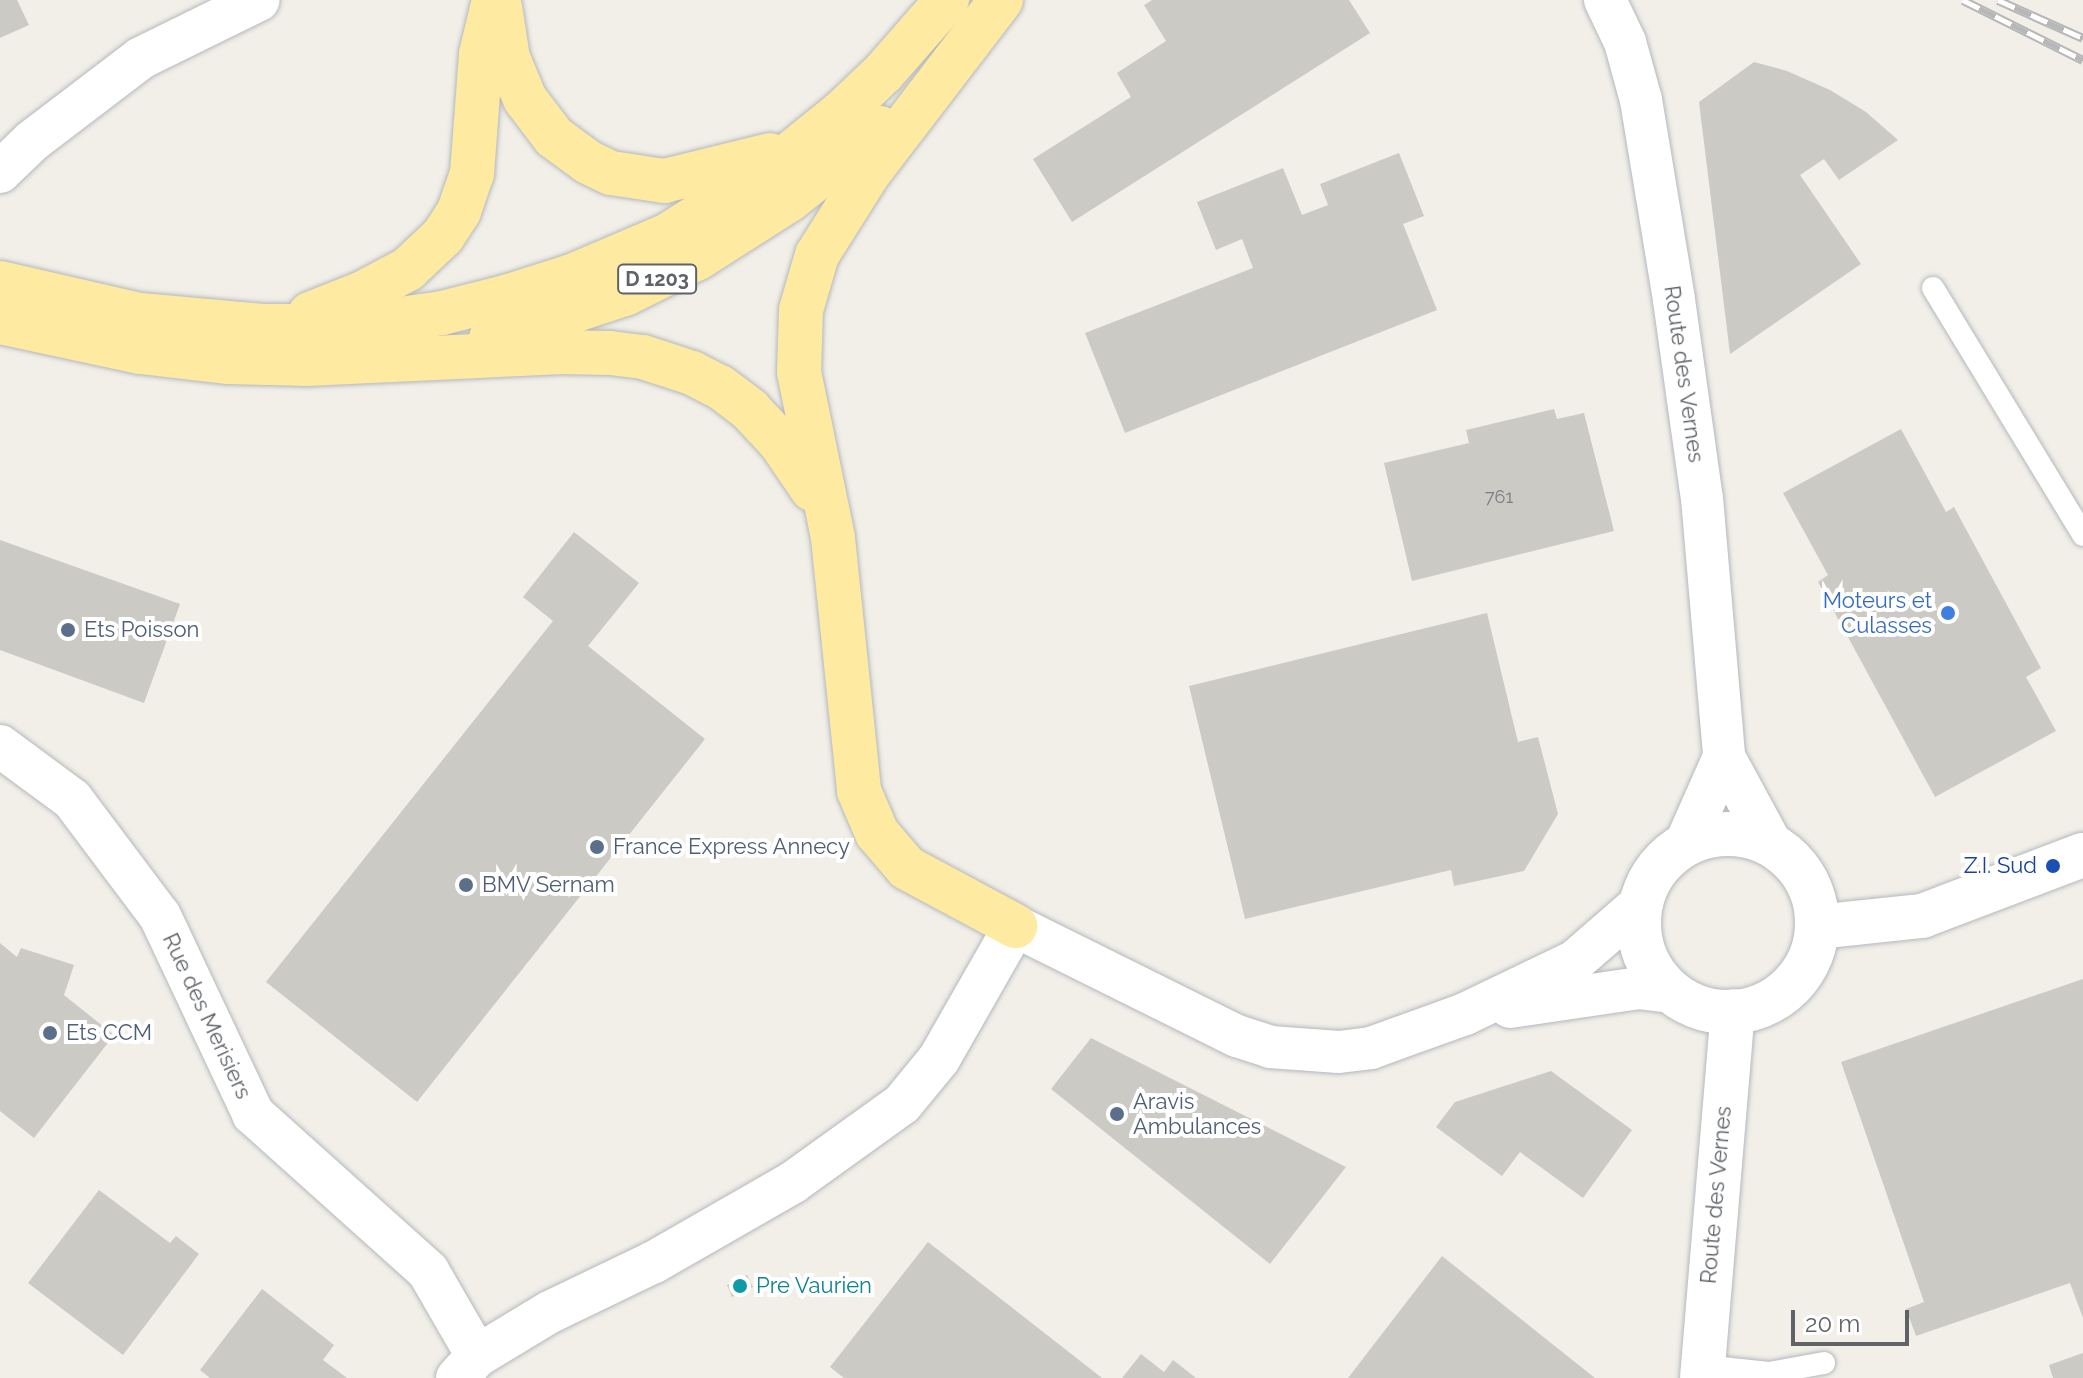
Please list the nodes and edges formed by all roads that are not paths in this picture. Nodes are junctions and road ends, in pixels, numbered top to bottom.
1 (259, 0) edge
2 (496, 0) edge
3 (947, 0) edge
4 (1001, 0) edge
5 (1605, 0) edge
6 (949, 66) junction
7 (803, 145) junction
8 (0, 172) edge
9 (0, 283) edge
10 (1933, 288) dead end
11 (0, 322) edge
12 (263, 326) junction
13 (307, 364) junction
14 (825, 508) junction
15 (2083, 535) edge
16 (0, 746) edge
17 (1724, 757) junction
18 (1771, 844) junction
19 (1685, 845) junction
20 (2083, 855) edge
21 (1642, 903) junction
22 (1015, 926) junction
23 (1817, 927) junction
24 (1671, 992) junction
25 (1733, 1011) junction
26 (1465, 1014) junction
27 (1824, 1363) dead end
28 (467, 1367) edge
29 (1702, 1372) edge

1 - 8 street
2 - 7 highway
2 - 12 highway
3 - 7 highway, D 1203
4 - 6 highway, D 1203
5 - 17 street, Route des Vernes
6 - 13 highway, D 1203
6 - 14 highway
7 - 12 highway, D 1203
9 - 12 highway, D 1203
10 - 15 lane
11 - 13 highway, D 1203
13 - 14 highway
14 - 22 highway
16 - 28 street, Rue des Merisiers
17 - 18 street, Route des Vernes
17 - 19 street, Route des Vernes
18 - 19 street
18 - 23 street
19 - 21 street
20 - 23 street
21 - 24 street
21 - 26 street
22 - 26 street
22 - 28 street, Rue des Merisiers
23 - 25 street
24 - 25 street
24 - 26 street
25 - 29 street, Route des Vernes
27 - 29 lane

